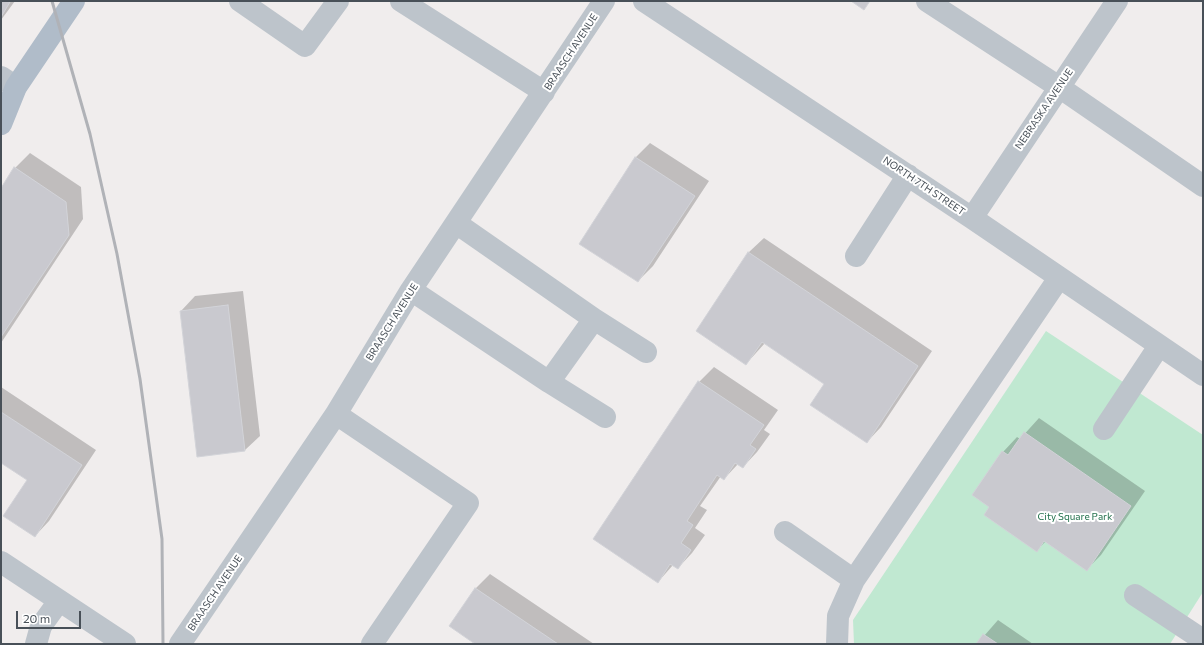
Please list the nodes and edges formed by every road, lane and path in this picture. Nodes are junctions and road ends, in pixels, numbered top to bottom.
1 (74, 1) edge
2 (240, 1) edge
3 (338, 1) edge
4 (401, 1) edge
5 (604, 1) edge
6 (644, 1) edge
7 (927, 1) edge
8 (1117, 1) edge
9 (1059, 87) junction
10 (6, 88) edge
11 (544, 92) junction
12 (1, 124) edge
13 (908, 175) junction
14 (1203, 186) edge
15 (972, 218) junction
16 (456, 223) junction
17 (856, 256) dead end
18 (1059, 278) junction
19 (411, 290) junction
20 (594, 319) junction
21 (1159, 346) junction
22 (646, 352) dead end
23 (1203, 375) edge
24 (549, 382) junction
25 (336, 414) junction
26 (605, 417) dead end
27 (1104, 429) dead end
28 (786, 532) dead end
29 (1, 562) edge
30 (854, 580) junction
31 (1135, 595) dead end
32 (58, 601) junction
33 (1203, 640) edge
34 (36, 644) edge
35 (125, 644) edge
36 (180, 644) edge
37 (372, 644) edge
38 (837, 644) edge

1 - 10 main road
2 - 3 street
4 - 11 street
5 - 11 street, BRAASCH AVENUE
6 - 13 street, NORTH 7TH STREET
7 - 9 street
8 - 9 street, NEBRASKA AVENUE
9 - 14 street
9 - 15 street, NEBRASKA AVENUE
10 - 12 main road
11 - 16 street, BRAASCH AVENUE
13 - 15 street, NORTH 7TH STREET
13 - 17 street
15 - 18 street, NORTH 7TH STREET
16 - 19 street, BRAASCH AVENUE
16 - 20 street
18 - 21 street, NORTH 7TH STREET
18 - 30 street
19 - 24 street
19 - 25 street, BRAASCH AVENUE
20 - 22 street
20 - 24 street
21 - 23 street, NORTH 7TH STREET
21 - 27 street
24 - 26 street
25 - 36 street, BRAASCH AVENUE
25 - 37 street
28 - 30 street
29 - 32 street
30 - 38 street
31 - 33 street
32 - 34 street
32 - 35 street

